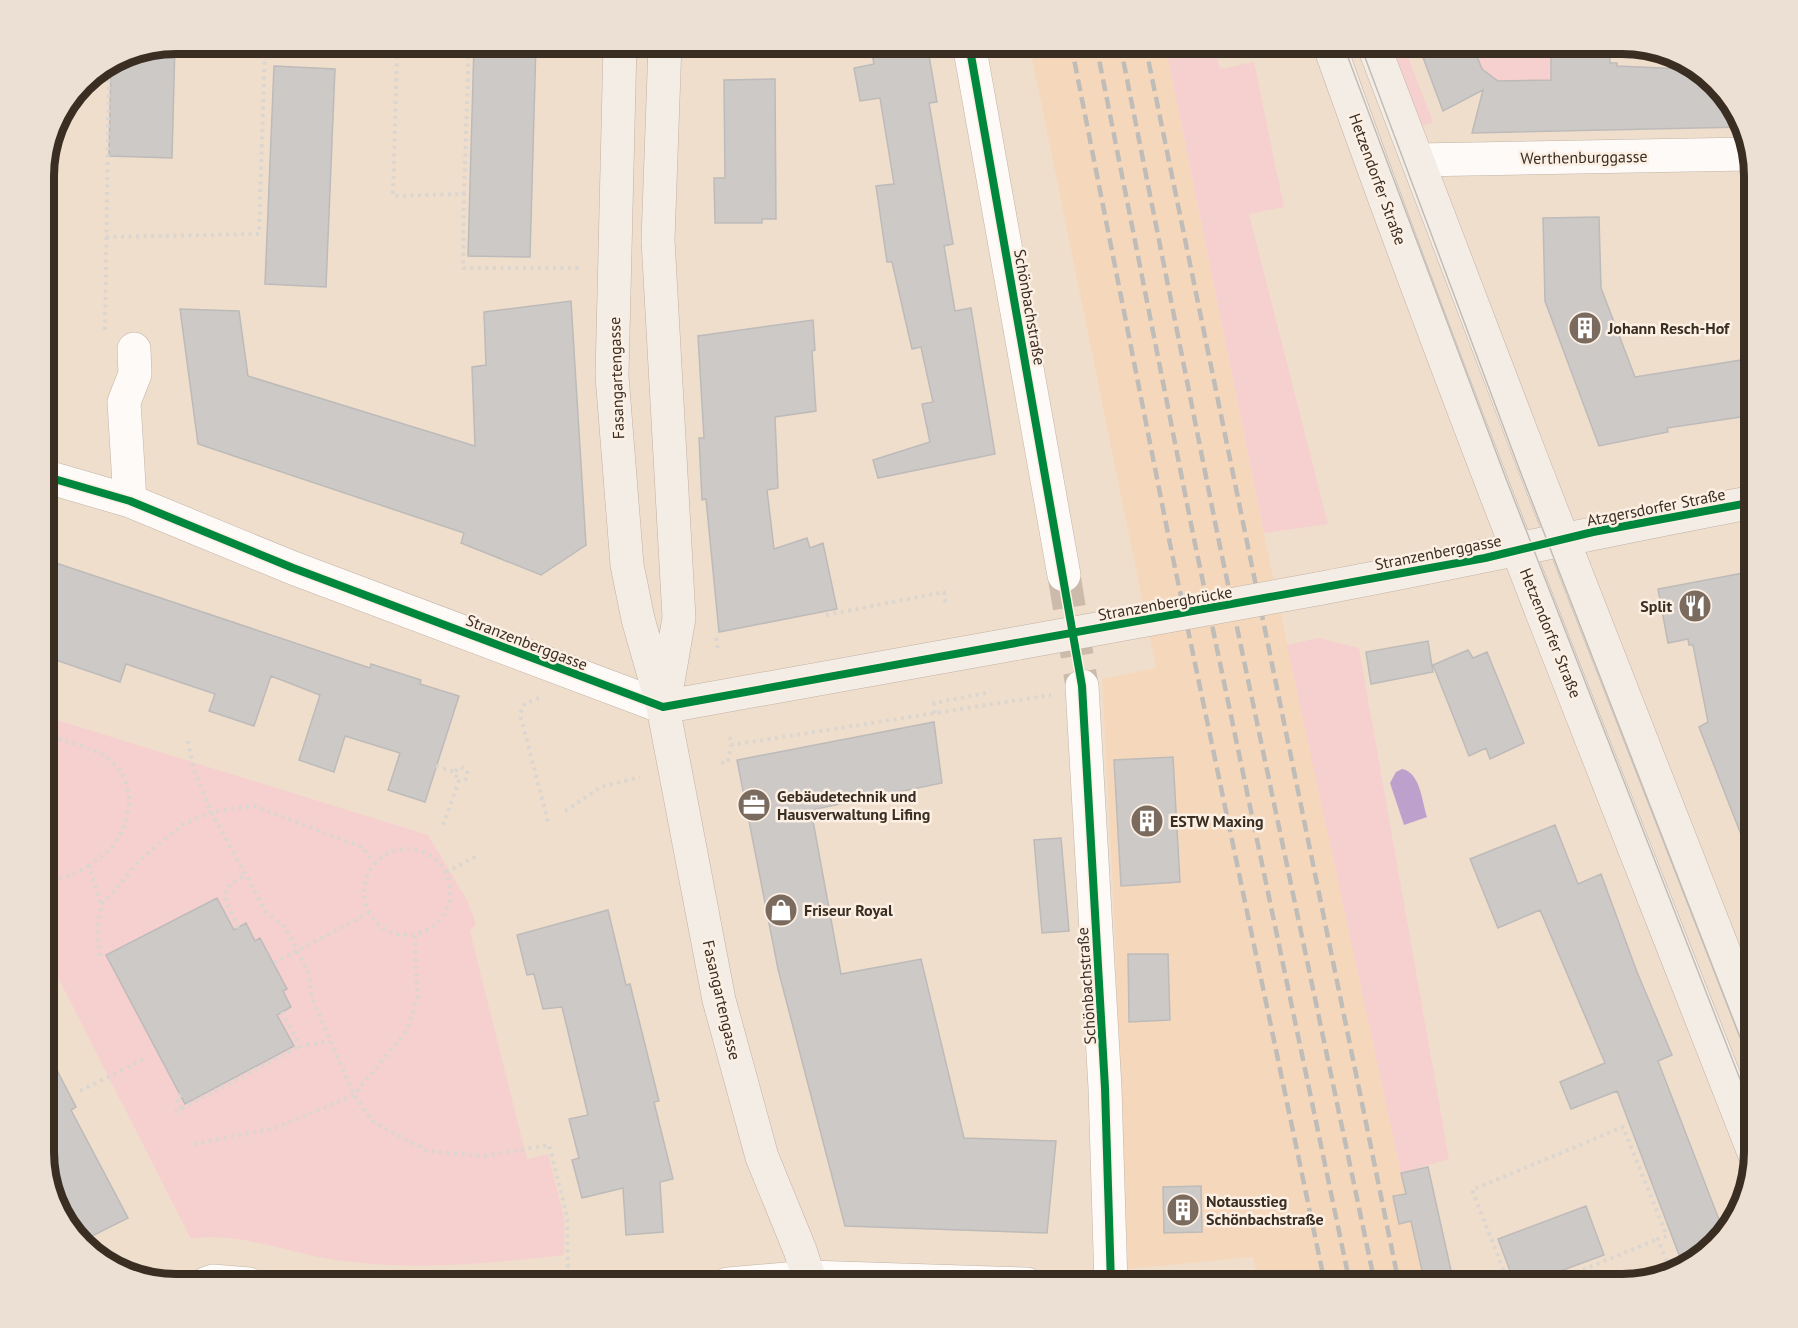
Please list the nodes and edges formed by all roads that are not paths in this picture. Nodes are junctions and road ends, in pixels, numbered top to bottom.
1 (620, 54) edge
2 (665, 54) edge
3 (971, 54) edge
4 (1333, 54) edge
5 (1377, 54) edge
6 (1742, 154) edge
7 (1418, 160) junction
8 (134, 349) road end
9 (54, 479) edge
10 (130, 501) junction
11 (1744, 504) edge
12 (1563, 539) junction
13 (1518, 550) junction
14 (1064, 575) tunnel mouth
15 (1317, 589) joint
16 (1072, 689) tunnel mouth
17 (663, 706) junction
18 (1744, 1000) edge
19 (1744, 1127) edge
20 (807, 1274) edge
21 (1111, 1274) edge

1 - 17 main road, Fasangartengasse
2 - 17 main road, Fasangartengasse
3 - 14 street, Schönbachstraße
4 - 13 main road, Hetzendorfer Straße
5 - 7 main road
6 - 7 street, Werthenburggasse
7 - 12 main road
8 - 10 street
9 - 10 street, Stranzenberggasse
10 - 17 street, Stranzenberggasse
11 - 12 main road, Atzgersdorfer Straße
12 - 13 main road, Stranzenberggasse
12 - 18 main road
13 - 15 main road, Stranzenberggasse
13 - 19 main road, Hetzendorfer Straße
15 - 17 main road, Stranzenbergbrücke, bridge
16 - 21 street, Schönbachstraße
17 - 20 main road, Fasangartengasse

